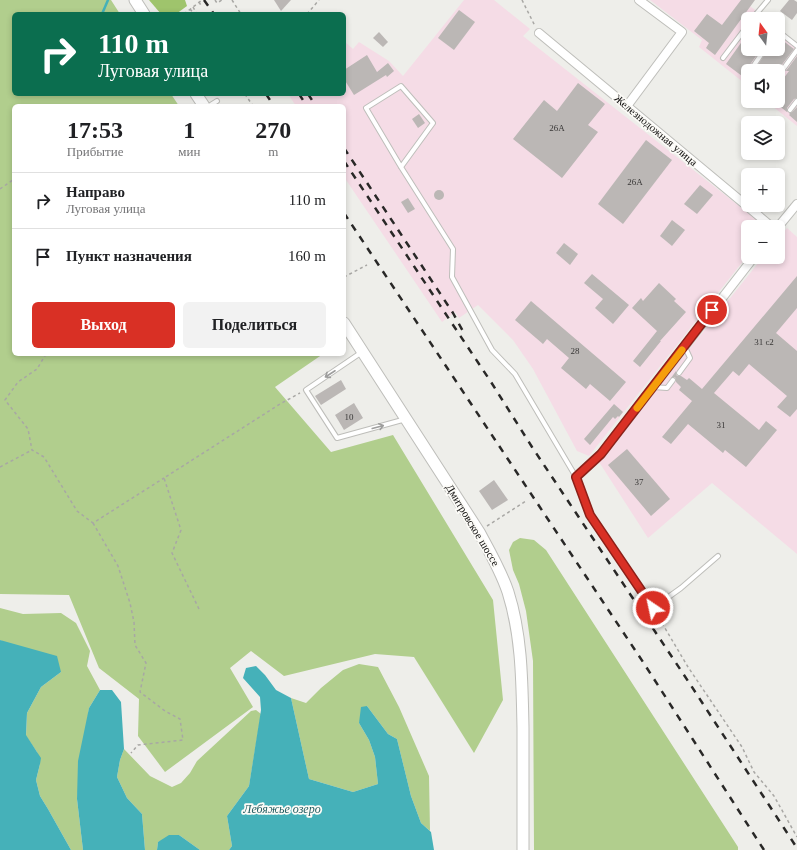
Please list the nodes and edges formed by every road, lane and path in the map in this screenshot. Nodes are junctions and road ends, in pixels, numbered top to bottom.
1 (135, 0) edge
2 (202, 0) edge
3 (215, 0) edge
4 (222, 0) edge
5 (232, 0) edge
6 (319, 0) edge
7 (522, 0) edge
8 (639, 0) edge
9 (768, 0) edge
10 (199, 2) junction
11 (193, 7) junction
12 (202, 7) dead end
13 (190, 9) junction
14 (143, 12) edge
15 (186, 12) edge
16 (192, 12) edge
17 (197, 12) edge
18 (239, 12) edge
19 (309, 12) edge
20 (758, 12) edge
21 (539, 33) joint
22 (741, 34) edge
23 (785, 37) edge
24 (797, 46) edge
25 (797, 50) edge
26 (723, 58) dead end
27 (785, 66) edge
28 (797, 101) edge
29 (217, 102) dead end
30 (213, 104) edge
31 (627, 106) junction
32 (790, 110) dead end
33 (401, 167) junction
34 (12, 180) edge
35 (0, 188) edge
36 (797, 204) edge
37 (764, 220) edge
38 (784, 220) edge
39 (748, 264) edge
40 (367, 265) dead end
41 (346, 276) edge
42 (346, 326) edge
43 (685, 346) junction
44 (363, 352) junction
45 (45, 356) edge
46 (679, 373) dead end
47 (673, 380) dead end
48 (652, 387) junction
49 (306, 390) junction
50 (407, 419) junction
51 (32, 450) junction
52 (0, 467) edge
53 (576, 477) junction
54 (164, 478) junction
55 (526, 501) dead end
56 (93, 522) junction
57 (479, 532) junction
58 (718, 556) dead end
59 (653, 608) junction
60 (199, 609) dead end
61 (131, 753) dead end
62 (797, 837) edge
63 (523, 850) edge

1 - 14 main road
2 - 10 path
3 - 4 path
5 - 18 path
6 - 19 path
7 - 21 path
8 - 31 street
9 - 20 lane
10 - 11 path
10 - 12 path
11 - 13 path
11 - 17 path
13 - 15 path
13 - 16 path
21 - 31 street, Железнодожная улица
22 - 26 lane
23 - 24 lane
25 - 27 lane
28 - 32 lane
29 - 30 lane
31 - 37 street, Железнодожная улица
33 - 33 lane
33 - 53 lane
34 - 35 path
36 - 38 street
39 - 43 street
40 - 41 path
42 - 44 main road, Дмитровское шоссе
43 - 46 lane
43 - 48 street
44 -> 49 lane
44 - 50 main road, Дмитровское шоссе
45 - 51 path
47 - 48 lane
48 - 53 street
49 -> 50 lane
49 - 54 path
50 - 57 main road, Дмитровское шоссе
51 - 52 path
51 - 56 path
53 - 59 lane
54 - 56 path
54 - 60 path
55 - 57 path
56 - 61 path
57 - 63 main road, Дмитровское шоссе
58 - 59 lane
59 - 62 path

